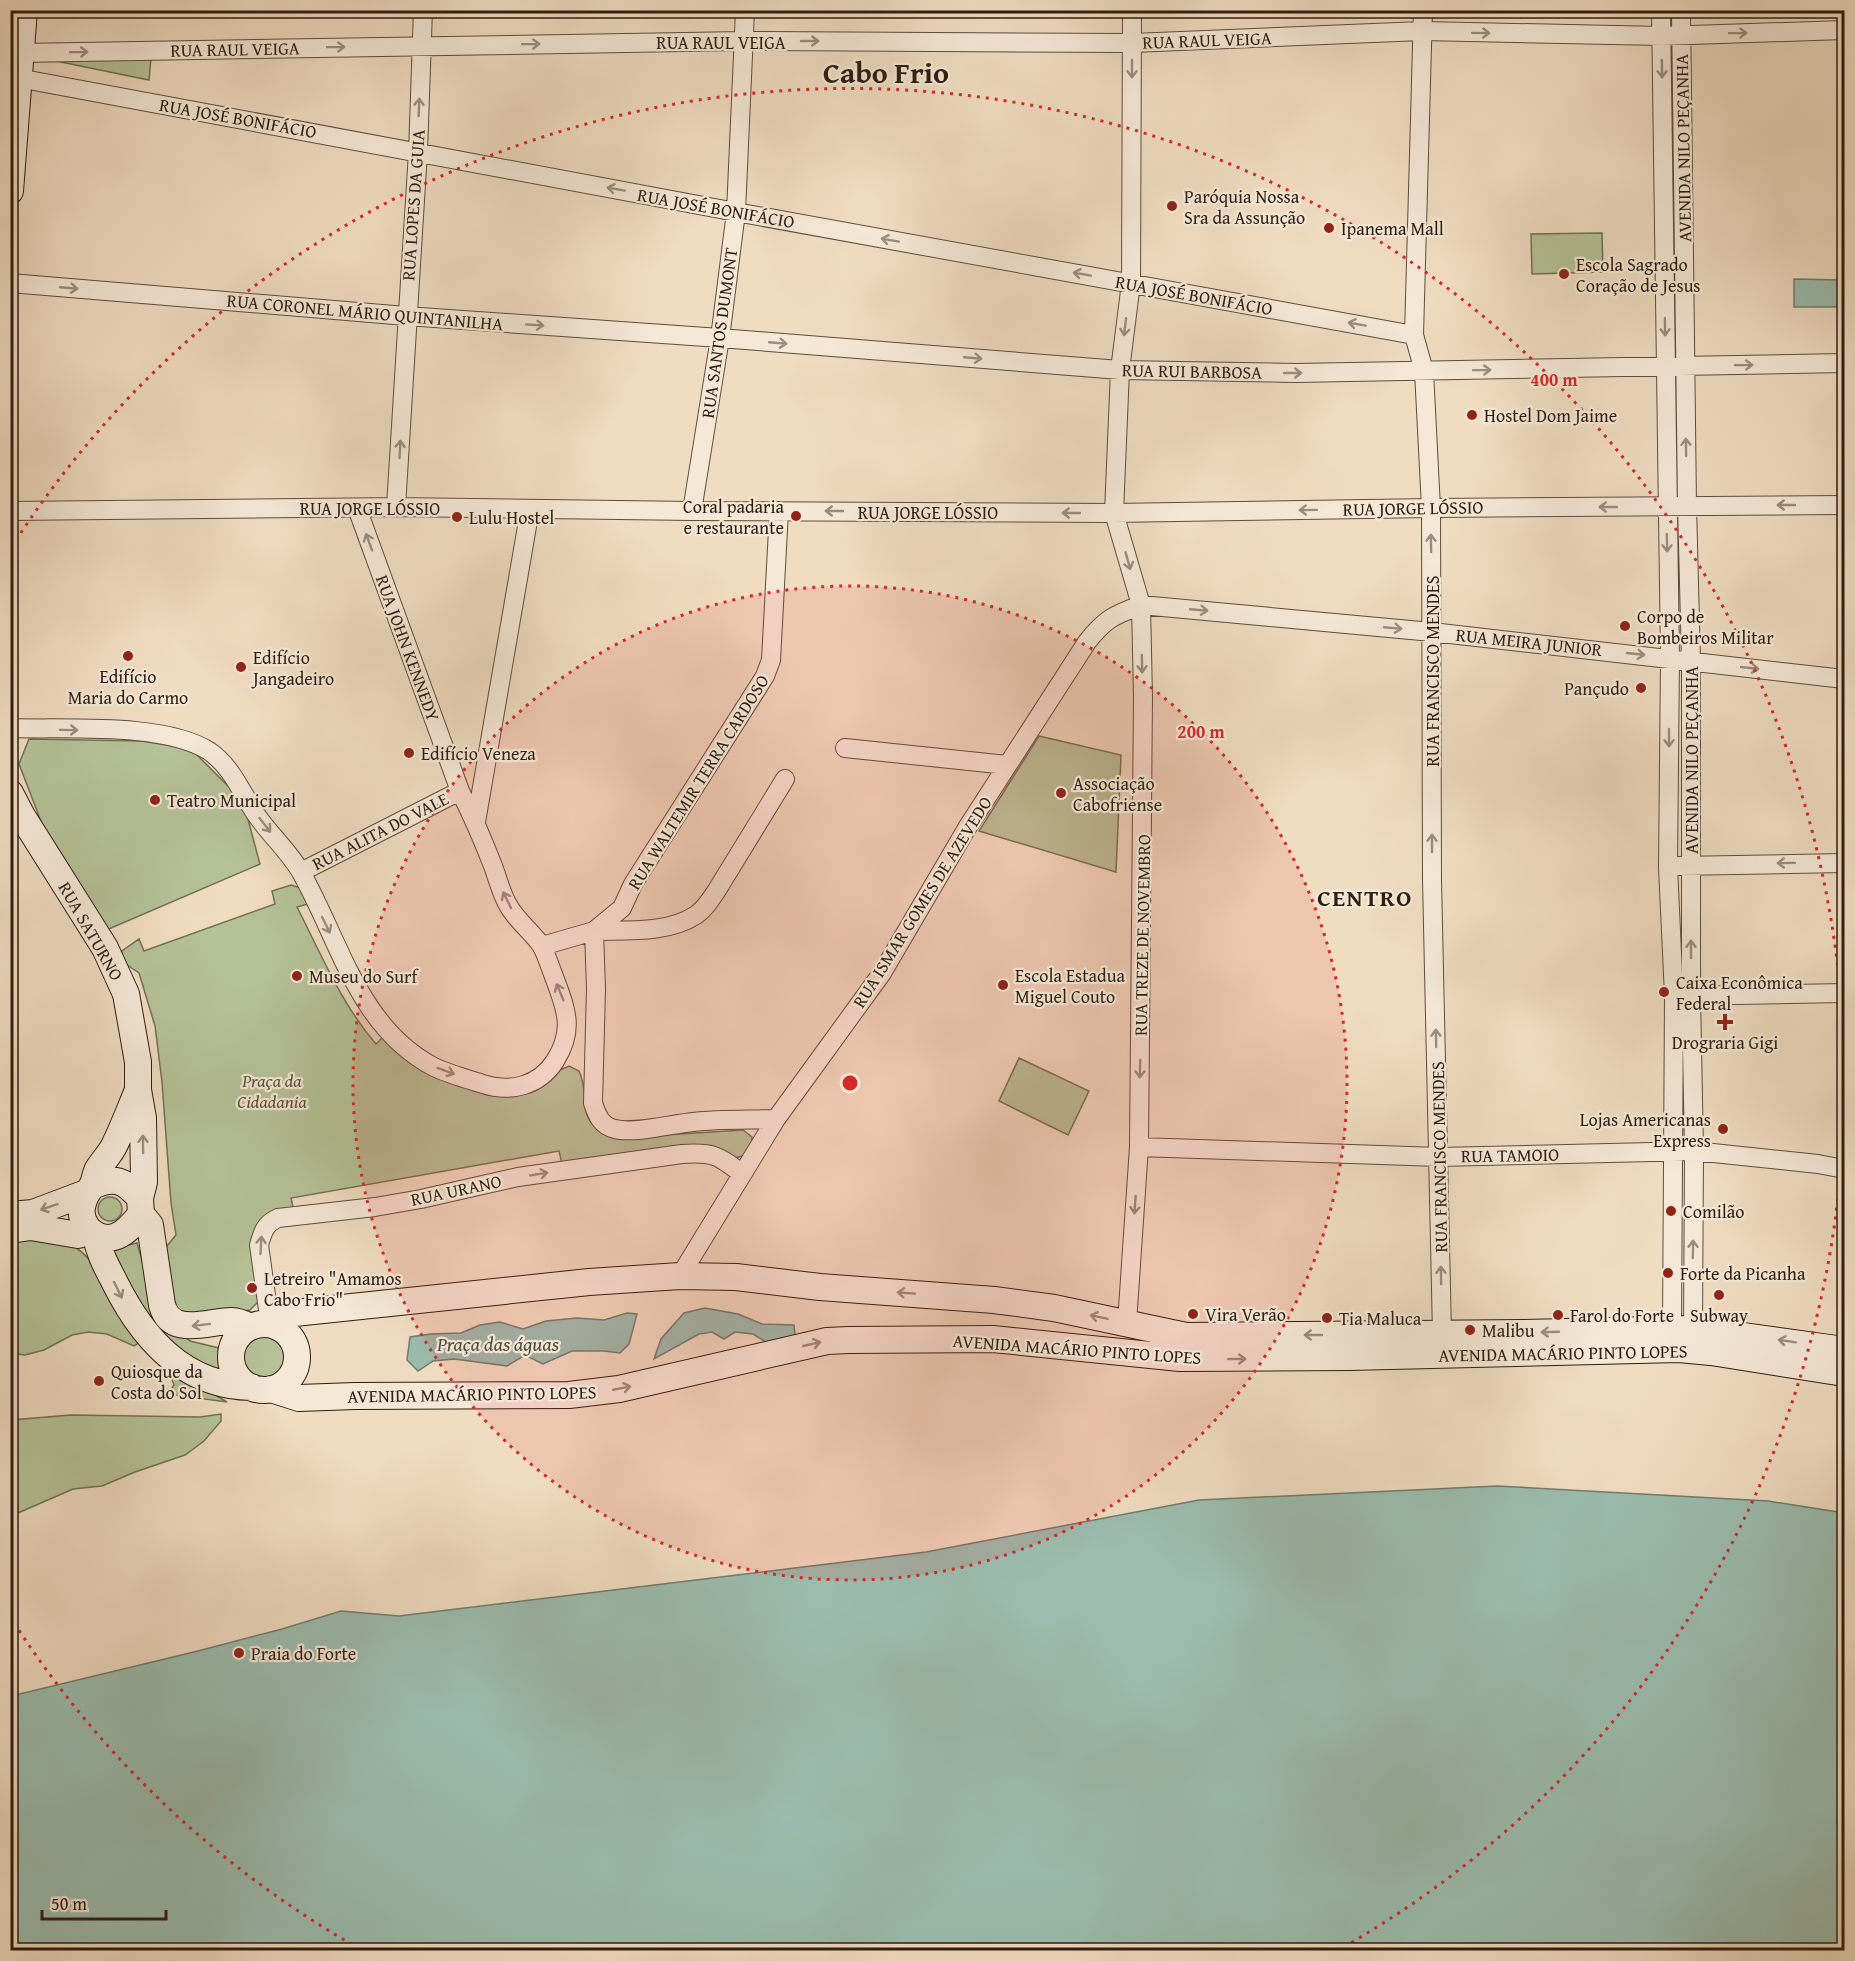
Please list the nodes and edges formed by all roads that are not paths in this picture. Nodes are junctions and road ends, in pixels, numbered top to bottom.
1 (24, 10) edge
2 (423, 10) edge
3 (745, 10) edge
4 (1132, 10) edge
5 (1423, 10) edge
6 (1661, 10) edge
7 (1681, 10) edge
8 (1845, 30) edge
9 (1422, 32) junction
10 (1682, 34) junction
11 (1662, 36) junction
12 (744, 41) junction
13 (1132, 43) junction
14 (421, 45) junction
15 (17, 67) edge
16 (418, 152) junction
17 (10, 191) edge
18 (736, 212) junction
19 (10, 283) edge
20 (1131, 283) junction
21 (406, 316) junction
22 (1414, 335) junction
23 (720, 338) junction
24 (1845, 363) edge
25 (1666, 365) junction
26 (1685, 366) junction
27 (1120, 370) junction
28 (1424, 371) junction
29 (1687, 505) junction
30 (1845, 505) edge
31 (1667, 506) junction
32 (396, 507) junction
33 (357, 508) junction
34 (1431, 508) junction
35 (530, 509) junction
36 (10, 511) edge
37 (692, 511) junction
38 (778, 511) junction
39 (1114, 513) junction
40 (1141, 605) junction
41 (1432, 632) junction
42 (1670, 658) junction
43 (1691, 661) junction
44 (1845, 679) edge
45 (10, 728) edge
46 (844, 748) dead end
47 (1007, 765) junction
48 (785, 779) dead end
49 (460, 791) junction
50 (10, 792) edge
51 (16, 811) edge
52 (476, 822) junction
53 (1845, 863) edge
54 (1691, 865) junction
55 (1668, 867) junction
56 (301, 872) junction
57 (594, 931) junction
58 (542, 946) junction
59 (1845, 993) edge
60 (1682, 995) junction
61 (138, 1090) junction
62 (776, 1119) junction
63 (1139, 1147) junction
64 (1672, 1151) junction
65 (1694, 1151) junction
66 (1439, 1157) junction
67 (1845, 1169) edge
68 (742, 1174) junction
69 (89, 1189) junction
70 (140, 1206) junction
71 (10, 1215) edge
72 (10, 1230) edge
73 (93, 1234) junction
74 (680, 1276) junction
75 (1127, 1323) junction
76 (260, 1325) junction
77 (1682, 1328) junction
78 (1442, 1334) junction
79 (1845, 1350) edge
80 (1845, 1373) edge
81 (261, 1388) junction

1 - 15 main road
2 - 14 street, RUA LOPES DA GUIA
3 - 12 street, RUA SANTOS DUMONT
4 - 13 street, RUA TREZE DE NOVEMBRO
5 - 9 street, RUA FRANCISCO MENDES
6 - 11 street, AVENIDA NILO PEÇANHA
7 - 10 street, AVENIDA NILO PEÇANHA
10 -> 8 street, RUA RAUL VEIGA
9 -> 11 street, RUA RAUL VEIGA
9 - 13 street, RUA RAUL VEIGA
9 - 22 street, RUA FRANCISCO MENDES
10 - 11 street, RUA RAUL VEIGA
10 - 26 street, AVENIDA NILO PEÇANHA
11 -> 25 street, AVENIDA NILO PEÇANHA
12 -> 13 street, RUA RAUL VEIGA
14 -> 12 street, RUA RAUL VEIGA
12 - 18 street, RUA SANTOS DUMONT
13 -> 20 street, RUA TREZE DE NOVEMBRO
15 -> 14 street, RUA RAUL VEIGA
16 -> 14 street, RUA LOPES DA GUIA
15 - 16 street, RUA JOSÉ BONIFÁCIO
15 - 17 main road
18 -> 16 street, RUA JOSÉ BONIFÁCIO
16 - 21 street, RUA LOPES DA GUIA
20 -> 18 street, RUA JOSÉ BONIFÁCIO
18 - 23 street, RUA SANTOS DUMONT
19 -> 21 street, RUA CORONEL MÁRIO QUINTANILHA
22 -> 20 street, RUA JOSÉ BONIFÁCIO
20 -> 27 street, RUA TREZE DE NOVEMBRO
21 -> 23 street, RUA CORONEL MÁRIO QUINTANILHA
32 -> 21 street, RUA LOPES DA GUIA
22 - 28 street, RUA FRANCISCO MENDES
23 -> 27 street, RUA RUI BARBOSA
23 - 37 street, RUA SANTOS DUMONT
26 -> 24 street
25 - 26 street, RUA RUI BARBOSA
28 -> 25 street, RUA RUI BARBOSA
25 - 31 street, AVENIDA NILO PEÇANHA
29 -> 26 street, AVENIDA NILO PEÇANHA
27 -> 28 street, RUA RUI BARBOSA
27 - 39 street, RUA TREZE DE NOVEMBRO
28 - 34 street, RUA FRANCISCO MENDES
30 -> 29 street, RUA JORGE LÓSSIO
29 - 31 street, RUA JORGE LÓSSIO
29 - 43 street, AVENIDA NILO PEÇANHA
31 -> 34 street, RUA JORGE LÓSSIO
31 -> 42 street, AVENIDA NILO PEÇANHA
32 - 33 street, RUA JORGE LÓSSIO
32 - 35 street, RUA JORGE LÓSSIO
33 - 36 street, RUA JORGE LÓSSIO
49 -> 33 street, RUA JOHN KENNEDY
34 -> 39 street, RUA JORGE LÓSSIO
41 -> 34 street, RUA FRANCISCO MENDES
35 - 37 street, RUA JORGE LÓSSIO
35 - 52 street
37 - 38 street, RUA JORGE LÓSSIO
39 -> 38 street, RUA JORGE LÓSSIO
38 - 57 street, RUA WALTEMIR TERRA CARDOSO
39 -> 40 street, RUA TREZE DE NOVEMBRO
40 -> 41 street, RUA MEIRA JUNIOR
40 - 47 street, RUA ISMAR GOMES DE AZEVEDO
40 -> 63 street, RUA TREZE DE NOVEMBRO
41 -> 42 street, RUA MEIRA JUNIOR
66 -> 41 street, RUA FRANCISCO MENDES
42 - 43 street, RUA MEIRA JUNIOR
42 -> 55 street, AVENIDA NILO PEÇANHA
43 -> 44 street, RUA MEIRA JUNIOR
43 - 54 street, AVENIDA NILO PEÇANHA
45 -> 56 street, RUA JOHN KENNEDY
46 - 47 street
47 - 62 street, RUA ISMAR GOMES DE AZEVEDO
48 - 57 street
49 - 52 street, RUA JOHN KENNEDY
49 - 56 street, RUA ALITA DO VALE
50 - 51 main road, RUA SATURNO
51 - 61 main road, RUA SATURNO
58 -> 52 street, RUA JOHN KENNEDY
53 -> 54 street
54 - 55 street
60 -> 54 street, AVENIDA NILO PEÇANHA
55 - 60 street, AVENIDA NILO PEÇANHA
56 -> 58 street, RUA JOHN KENNEDY
57 - 58 street, RUA WALTEMIR TERRA CARDOSO
57 - 62 street
59 - 60 street
60 - 64 street, AVENIDA NILO PEÇANHA
60 - 65 street, AVENIDA NILO PEÇANHA
61 - 69 main road, RUA SATURNO
70 -> 61 main road, RUA SATURNO
62 - 68 street, RUA ISMAR GOMES DE AZEVEDO
63 - 66 street, RUA TAMOIO
63 -> 75 street, RUA TREZE DE NOVEMBRO
64 - 65 street, RUA TAMOIO
64 - 66 street, RUA TAMOIO
64 - 77 street, AVENIDA NILO PEÇANHA
65 - 67 street, RUA TAMOIO
77 -> 65 street, AVENIDA NILO PEÇANHA
78 -> 66 street, RUA FRANCISCO MENDES
68 - 74 street, RUA ISMAR GOMES DE AZEVEDO
76 -> 68 street, RUA URANO
69 - 70 main road
69 -> 71 main road
69 - 73 main road
70 - 73 main road
76 -> 70 main road
72 - 73 main road
73 -> 81 main road, AVENIDA MACÁRIO PINTO LOPES
75 -> 74 main road, AVENIDA MACÁRIO PINTO LOPES
74 - 76 main road, AVENIDA MACÁRIO PINTO LOPES
78 -> 75 main road, AVENIDA MACÁRIO PINTO LOPES
76 - 81 main road
76 - 81 main road
77 -> 78 main road, AVENIDA MACÁRIO PINTO LOPES
79 -> 77 main road, AVENIDA MACÁRIO PINTO LOPES
81 -> 80 main road, AVENIDA MACÁRIO PINTO LOPES

